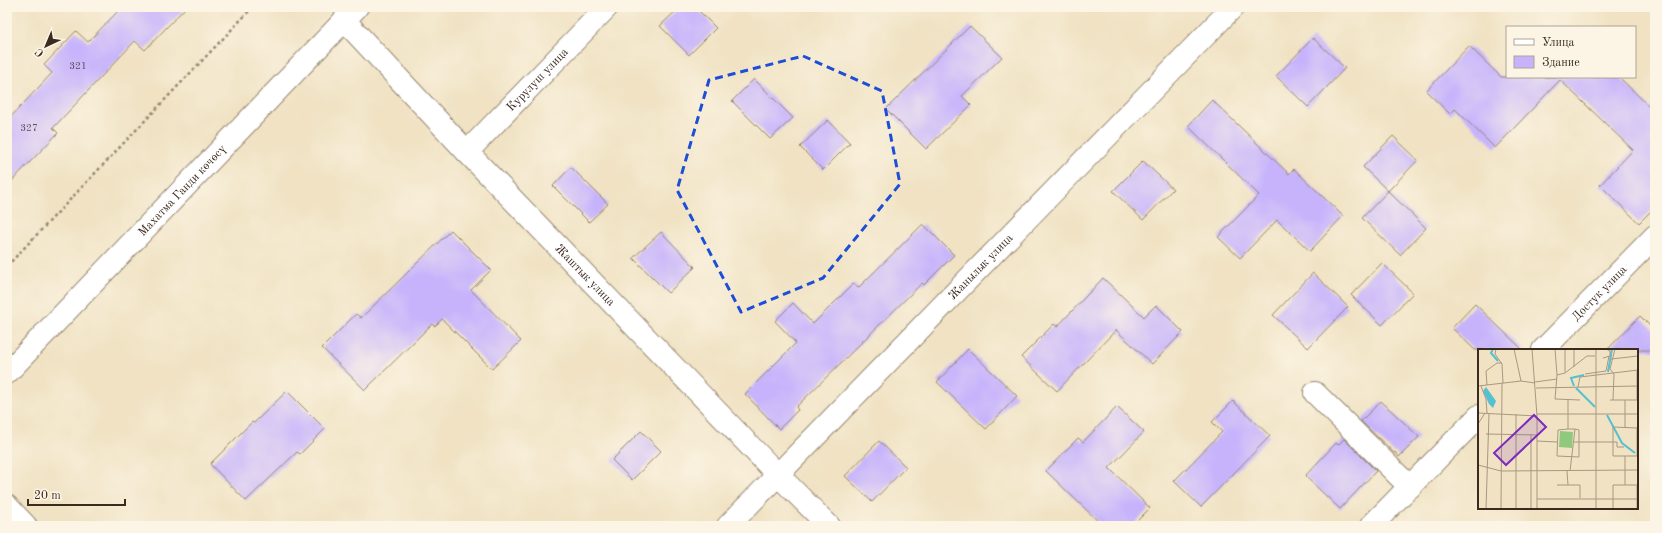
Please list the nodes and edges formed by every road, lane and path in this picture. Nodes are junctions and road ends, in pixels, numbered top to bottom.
1 (253, 7) edge
2 (607, 7) edge
3 (1233, 7) edge
4 (350, 13) edge
5 (467, 152) junction
6 (1655, 236) edge
7 (7, 266) edge
8 (1544, 349) edge
9 (7, 373) edge
10 (1315, 393) dead end
11 (1478, 417) edge
12 (777, 474) junction
13 (1410, 487) junction
14 (7, 506) edge
15 (26, 526) edge
16 (728, 526) edge
17 (829, 526) edge
18 (1372, 526) edge

1 - 7 path
2 - 5 street, Курулуш улица
3 - 12 street, Жанылык улица
4 - 5 street, Жаштык улица
4 - 9 street, Махатма Ганди көчөсү
5 - 12 street, Жаштык улица
6 - 8 street, Достук улица
10 - 13 street
11 - 13 street
12 - 16 street, Жанылык улица
12 - 17 street, Жаштык улица
13 - 18 street
14 - 15 street

